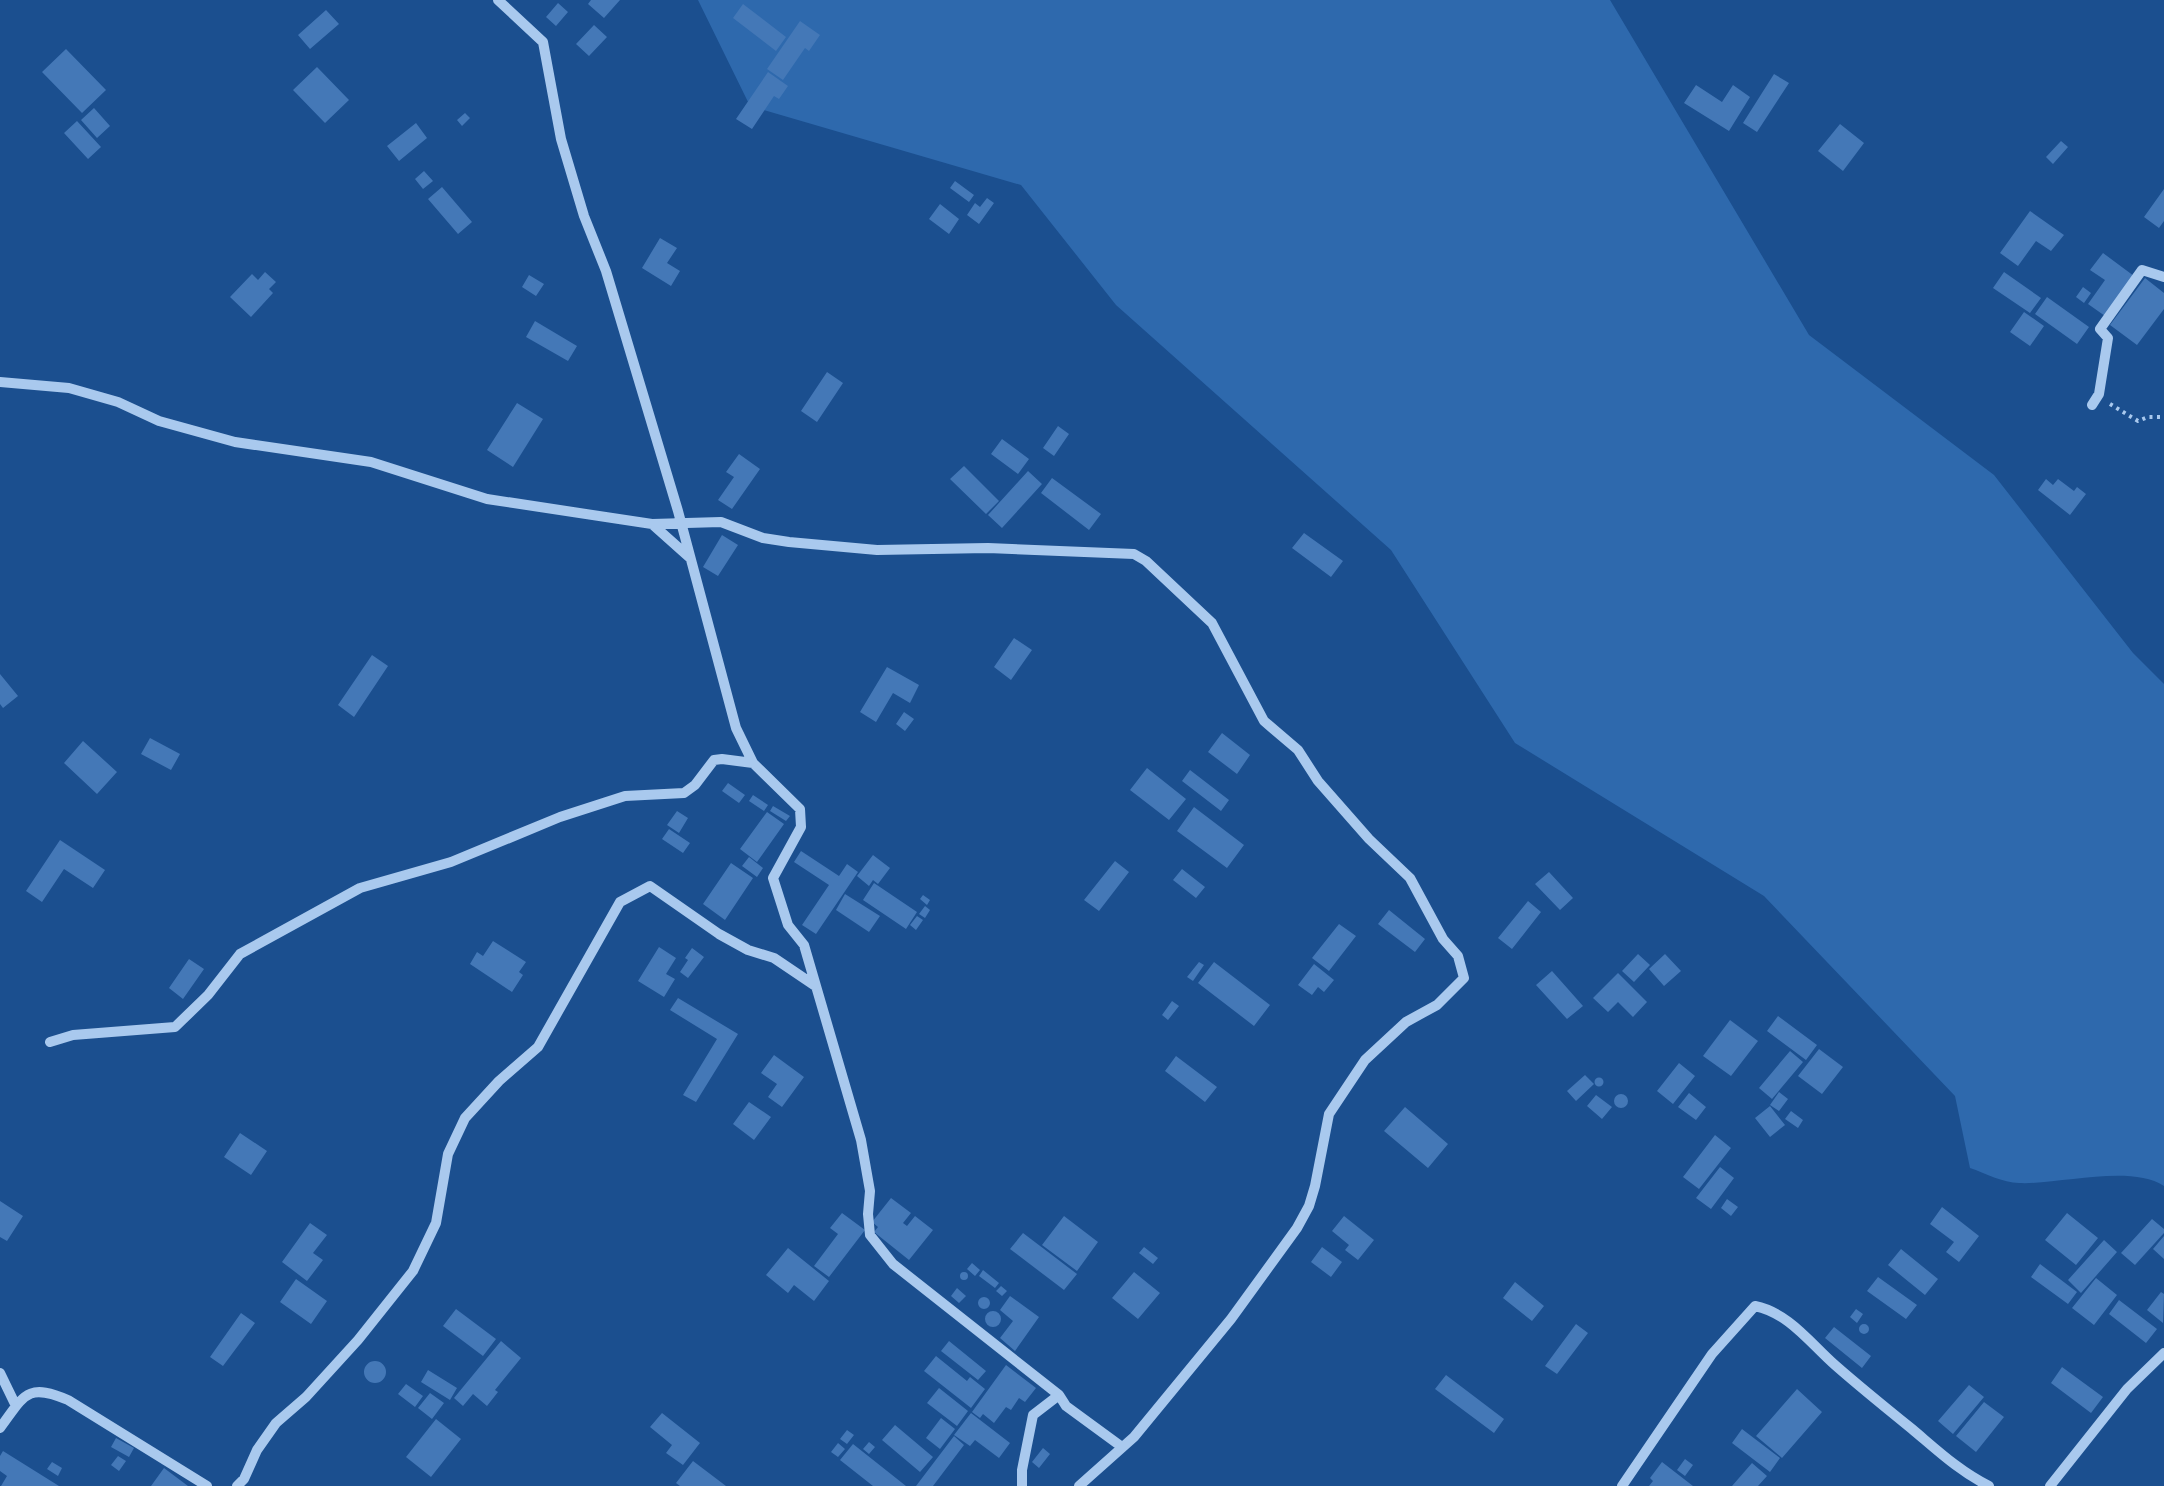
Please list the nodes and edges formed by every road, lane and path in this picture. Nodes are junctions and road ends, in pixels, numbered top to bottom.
1 (498, 0) edge
2 (2164, 277) edge
3 (0, 382) edge
4 (2095, 401) joint
5 (2164, 417) edge
6 (680, 523) junction
7 (652, 524) junction
8 (689, 557) junction
9 (753, 763) junction
10 (814, 985) junction
11 (50, 1042) dead end
12 (2164, 1353) edge
13 (0, 1373) edge
14 (1059, 1395) junction
15 (16, 1406) junction
16 (0, 1428) edge
17 (1122, 1447) junction
18 (207, 1486) edge
19 (237, 1486) edge
20 (1022, 1486) edge
21 (1079, 1486) edge
22 (1622, 1486) edge
23 (1989, 1486) edge
24 (2050, 1486) edge

1 - 6 street
2 - 4 street
3 - 7 street
4 - 5 path
6 - 7 street
6 - 8 street
6 - 17 street
7 - 8 street
8 - 9 street
9 - 10 street
9 - 11 street
10 - 14 street
10 - 19 street
12 - 24 street
13 - 15 street
14 - 17 street
14 - 20 street
15 - 16 street
15 - 18 street
17 - 21 street
22 - 23 street

